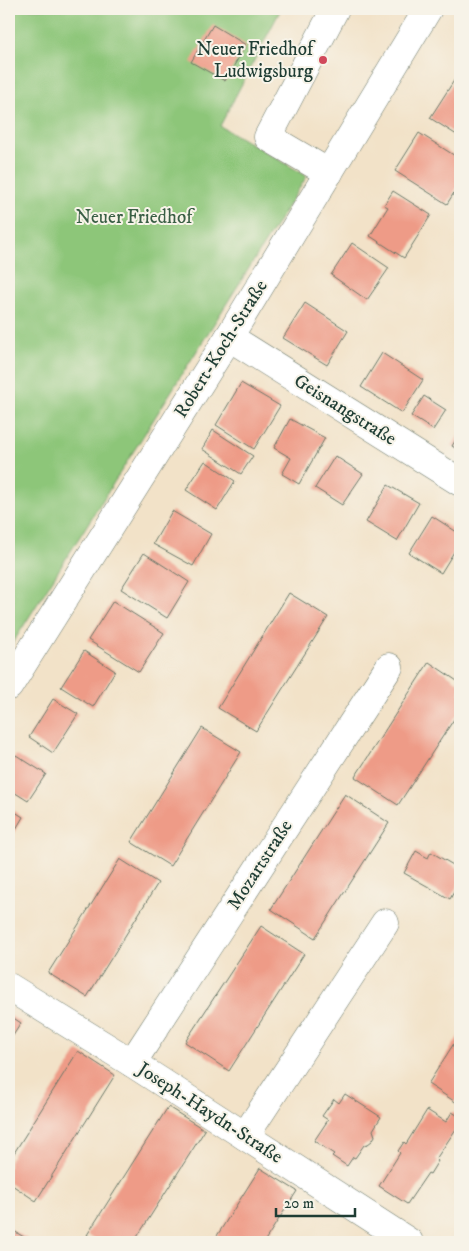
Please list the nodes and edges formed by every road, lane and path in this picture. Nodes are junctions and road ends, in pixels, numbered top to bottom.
1 (335, 9) edge
2 (428, 9) edge
3 (329, 173) junction
4 (229, 337) junction
5 (460, 482) edge
6 (389, 667) dead end
7 (9, 686) edge
8 (385, 923) dead end
9 (9, 987) edge
10 (132, 1062) junction
11 (245, 1136) junction
12 (409, 1242) edge

1 - 3 street
2 - 3 street, Robert-Koch-Straße
3 - 4 street, Robert-Koch-Straße
4 - 5 street, Geisnangstraße
4 - 7 street, Robert-Koch-Straße
6 - 10 street, Mozartstraße
8 - 11 street
9 - 10 street, Joseph-Haydn-Straße
10 - 11 street, Joseph-Haydn-Straße
11 - 12 street, Joseph-Haydn-Straße

